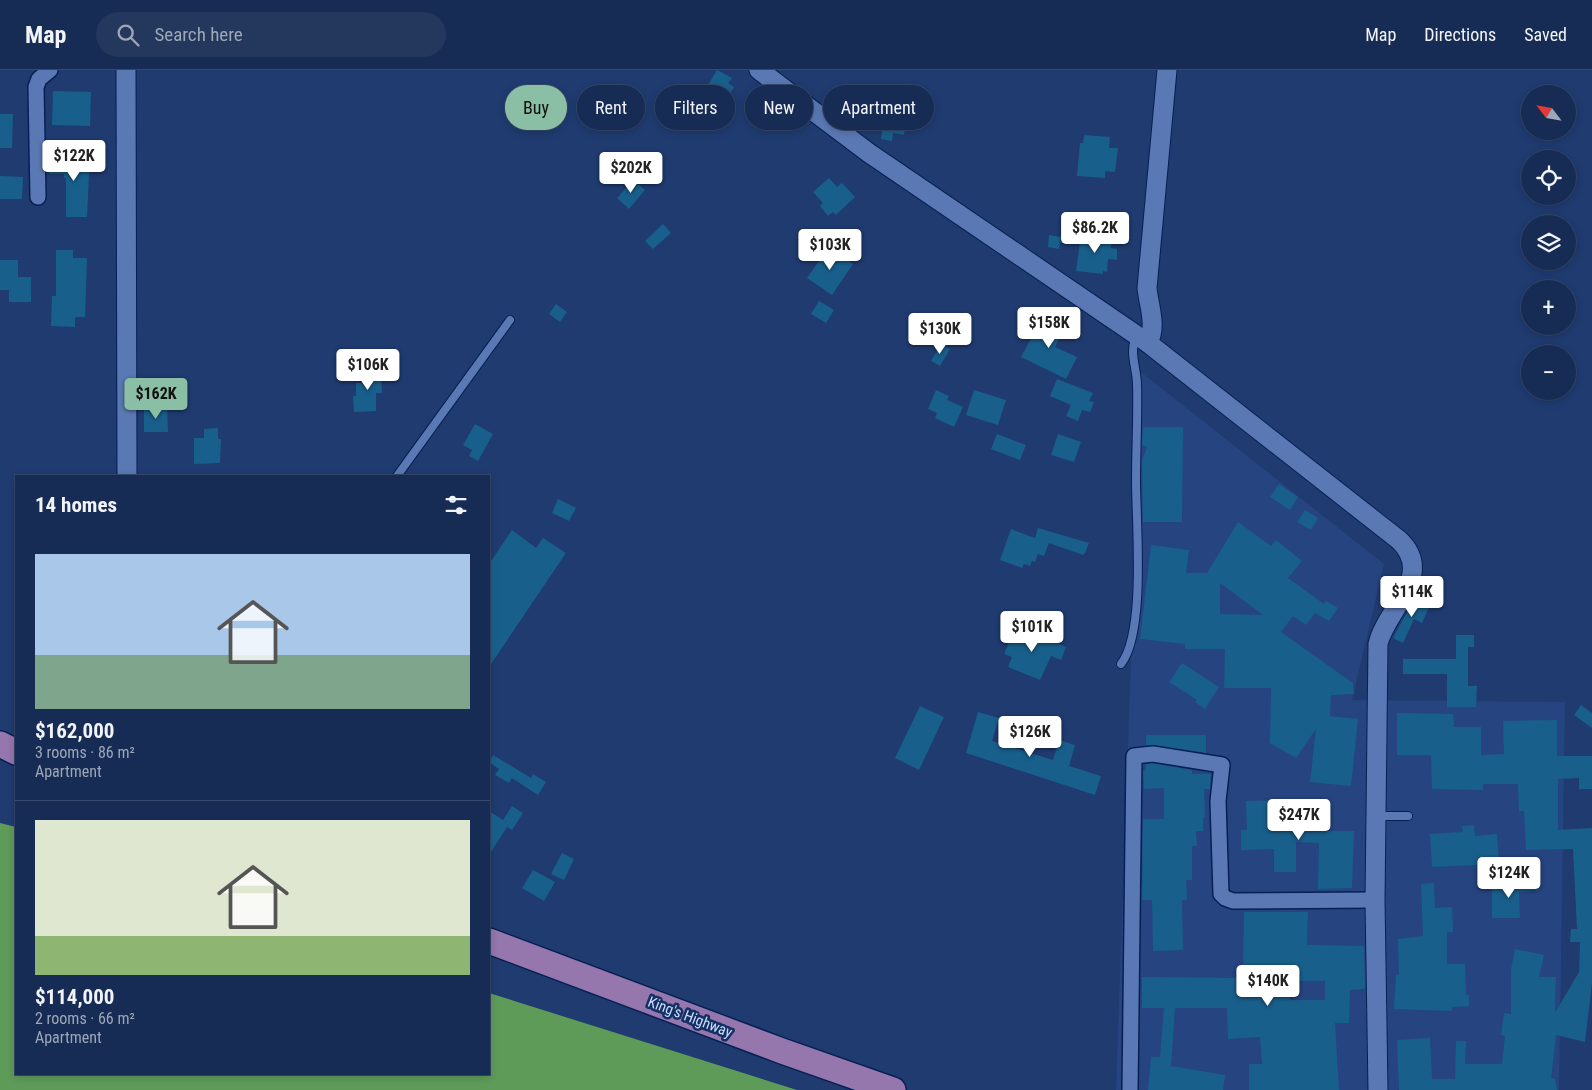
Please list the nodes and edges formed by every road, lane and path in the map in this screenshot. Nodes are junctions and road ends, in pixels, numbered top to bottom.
1 (48, 70) edge
2 (126, 70) edge
3 (759, 70) edge
4 (1167, 70) edge
5 (38, 197) dead end
6 (510, 320) dead end
7 (1143, 339) junction
8 (128, 475) edge
9 (398, 475) edge
10 (1121, 664) dead end
11 (0, 744) edge
12 (15, 752) edge
13 (1376, 816) junction
14 (1408, 816) dead end
15 (1375, 900) junction
16 (490, 941) edge
17 (893, 1090) edge
18 (1130, 1090) edge
19 (1378, 1090) edge

1 - 5 street
2 - 8 street
3 - 7 street
4 - 7 street
6 - 9 lane
7 - 10 lane
7 - 13 street
11 - 12 highway
13 - 14 lane
13 - 15 street
15 - 18 street
15 - 19 street
16 - 17 highway, King's Highway

